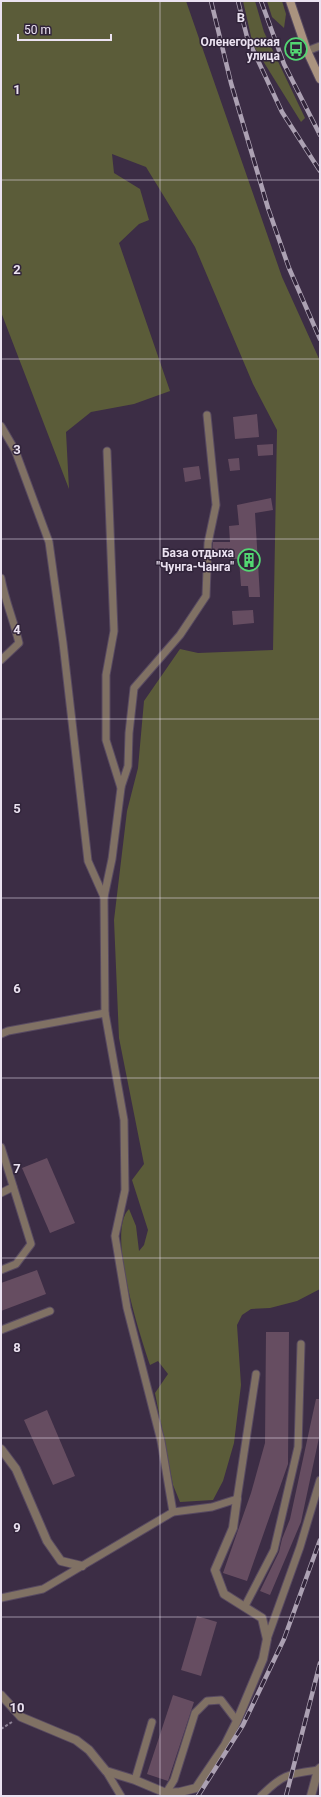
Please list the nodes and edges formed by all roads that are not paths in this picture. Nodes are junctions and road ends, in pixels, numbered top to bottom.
1 (290, 1) edge
2 (320, 46) edge
3 (308, 51) junction
4 (320, 79) edge
5 (207, 415) dead end
6 (1, 426) edge
7 (107, 451) dead end
8 (1, 578) edge
9 (1, 660) edge
10 (121, 788) junction
11 (104, 898) junction
12 (105, 1013) junction
13 (1, 1034) edge
14 (1, 1147) edge
15 (13, 1187) junction
16 (1, 1193) edge
17 (1, 1270) edge
18 (50, 1312) dead end
19 (1, 1330) edge
20 (301, 1344) dead end
21 (256, 1374) dead end
22 (1, 1449) edge
23 (320, 1480) edge
24 (237, 1499) junction
25 (173, 1512) junction
26 (82, 1566) junction
27 (1, 1598) edge
28 (245, 1606) junction
29 (267, 1639) junction
30 (1, 1695) edge
31 (237, 1721) junction
32 (152, 1722) dead end
33 (319, 1769) edge
34 (106, 1771) junction
35 (136, 1780) junction
36 (166, 1793) junction
37 (121, 1796) edge
38 (261, 1796) edge
39 (311, 1796) edge

1 - 3 street
2 - 3 lane
3 - 4 street
5 - 10 lane
6 - 11 lane
7 - 10 lane
8 - 9 lane
10 - 11 lane
11 - 12 lane
12 - 13 lane
12 - 25 lane
14 - 15 lane
15 - 16 lane
15 - 17 lane
18 - 19 lane
20 - 28 lane
21 - 24 lane
22 - 26 street
23 - 29 lane
24 - 25 lane
24 - 28 street
25 - 26 lane
26 - 27 lane
28 - 29 street
29 - 31 street
30 - 34 street
31 - 36 street
31 - 36 lane
32 - 35 lane
33 - 38 lane
33 - 39 street
34 - 35 street
34 - 37 lane
35 - 36 street

